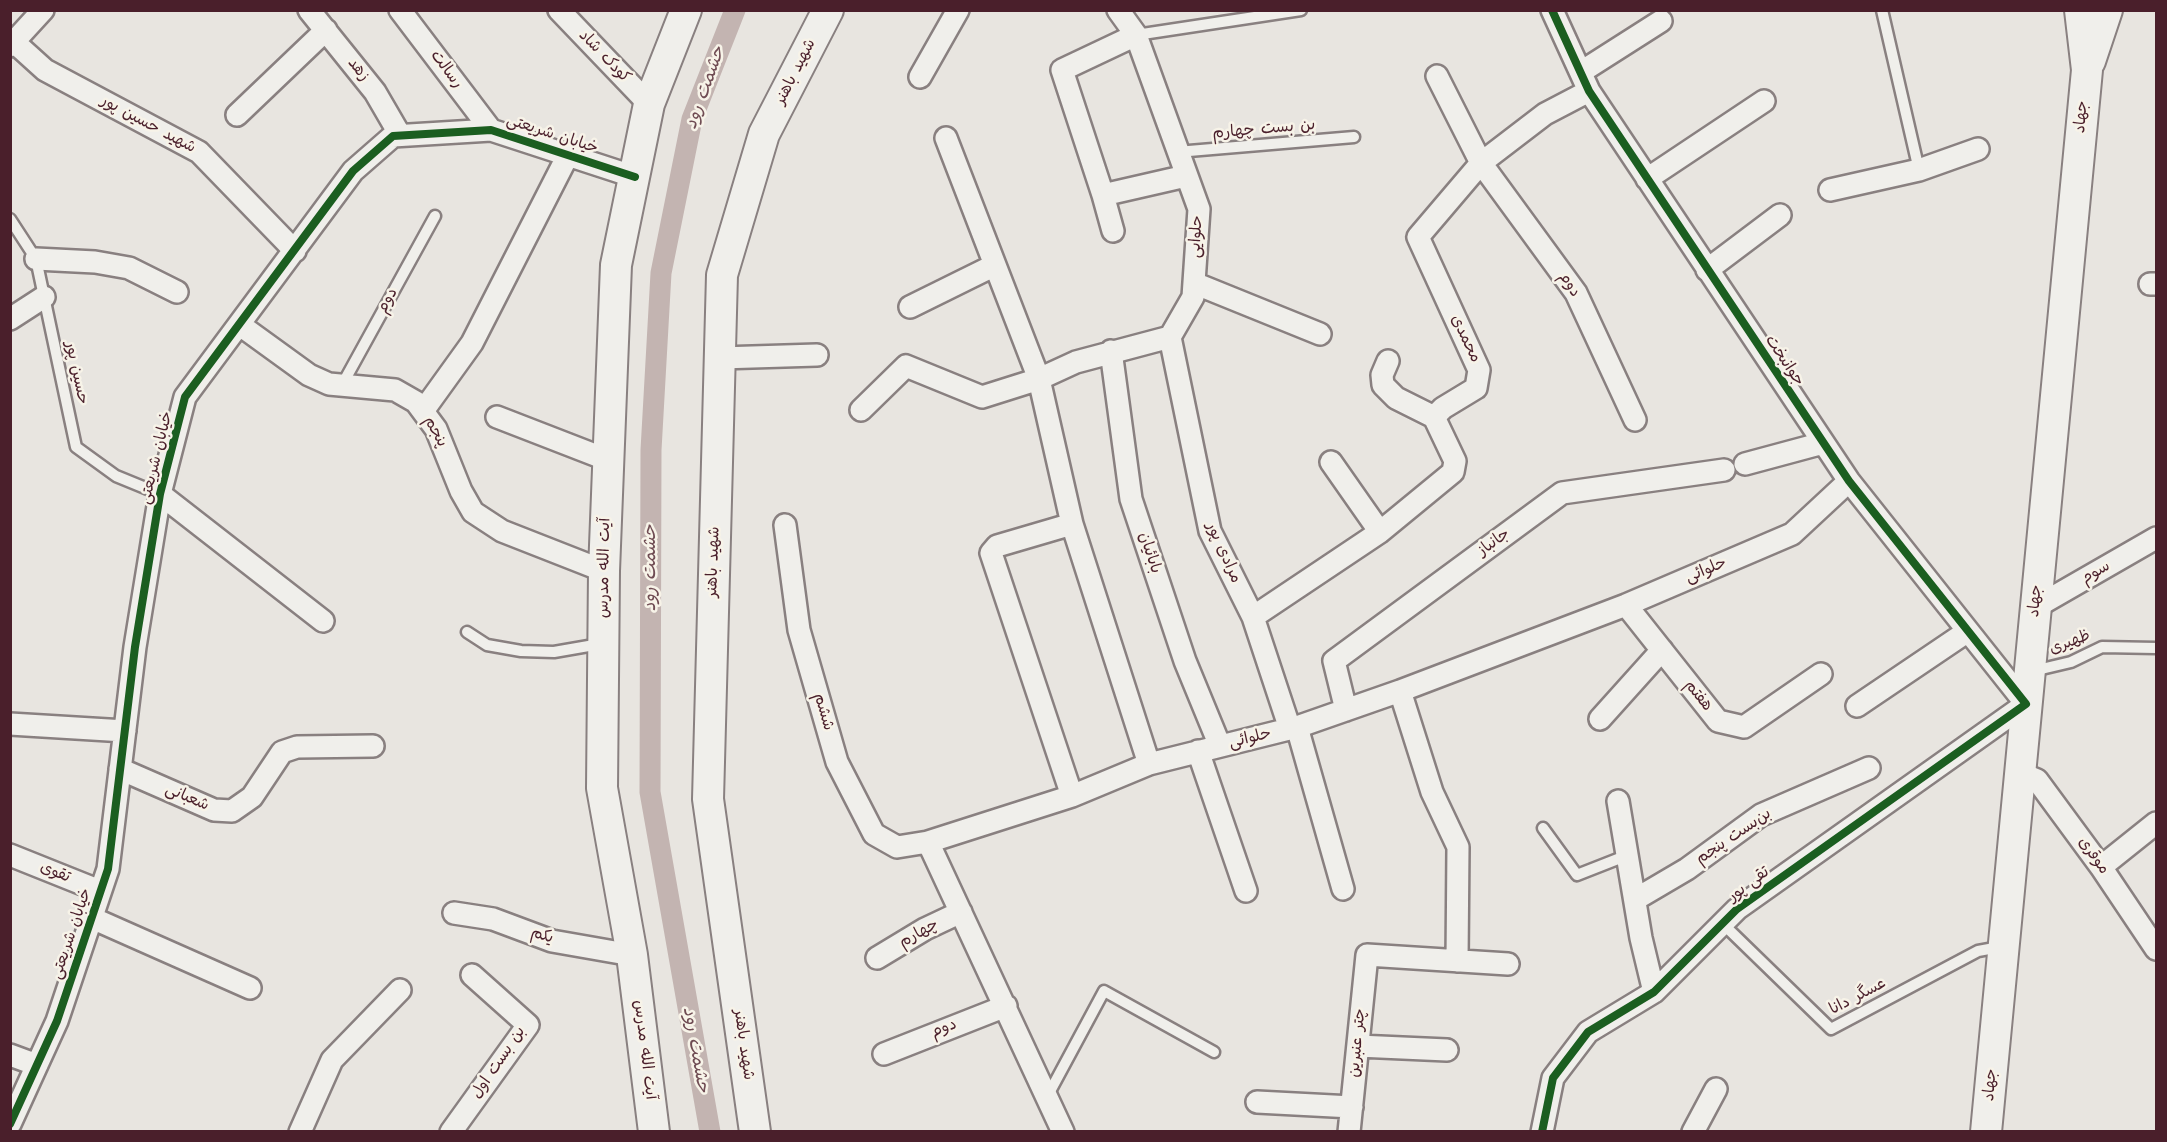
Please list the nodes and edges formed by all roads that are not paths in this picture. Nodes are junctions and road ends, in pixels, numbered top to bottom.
1 (43, 10) edge
2 (309, 10) edge
3 (400, 10) edge
4 (559, 10) edge
5 (686, 10) edge
6 (828, 10) edge
7 (958, 10) edge
8 (1118, 10) edge
9 (1301, 10) edge
10 (1552, 10) edge
11 (1882, 10) edge
12 (2080, 10) edge
13 (2107, 10) edge
14 (1661, 21) dead end
15 (327, 30) junction
16 (1136, 35) junction
17 (12, 44) edge
18 (2087, 70) junction
19 (1437, 76) dead end
20 (920, 77) dead end
21 (1585, 82) junction
22 (1764, 101) dead end
23 (649, 104) junction
24 (237, 114) dead end
25 (491, 130) junction
26 (400, 135) junction
27 (1354, 137) dead end
28 (946, 138) dead end
29 (1978, 149) dead end
30 (1176, 152) junction
31 (568, 155) junction
32 (1481, 163) junction
33 (1919, 170) junction
34 (1186, 176) junction
35 (635, 177) junction
36 (1647, 179) junction
37 (1830, 190) dead end
38 (1103, 195) junction
39 (1780, 215) dead end
40 (435, 216) dead end
41 (10, 219) edge
42 (1113, 231) dead end
43 (295, 251) junction
44 (36, 259) junction
45 (995, 265) junction
46 (1707, 270) junction
47 (1194, 284) junction
48 (177, 291) dead end
49 (44, 297) junction
50 (910, 307) dead end
51 (10, 319) edge
52 (240, 325) junction
53 (1320, 334) dead end
54 (1170, 337) junction
55 (1111, 351) junction
56 (817, 355) dead end
57 (720, 358) junction
58 (1388, 361) dead end
59 (1039, 378) junction
60 (342, 385) junction
61 (861, 410) dead end
62 (423, 411) junction
63 (497, 417) dead end
64 (1434, 417) junction
65 (1635, 420) dead end
66 (1823, 443) junction
67 (608, 460) junction
68 (1331, 462) dead end
69 (1745, 464) dead end
70 (1724, 471) dead end
71 (1849, 481) junction
72 (160, 494) junction
73 (1072, 524) junction
74 (785, 525) dead end
75 (1380, 532) junction
76 (2157, 538) edge
77 (604, 571) junction
78 (1626, 606) junction
79 (2036, 607) junction
80 (1253, 617) junction
81 (323, 621) dead end
82 (1968, 631) junction
83 (467, 632) dead end
84 (603, 643) junction
85 (2157, 648) edge
86 (1662, 650) junction
87 (2030, 672) junction
88 (1821, 674) dead end
89 (1400, 691) junction
90 (2026, 704) junction
91 (1857, 706) dead end
92 (1346, 710) junction
93 (1600, 719) dead end
94 (10, 724) edge
95 (1293, 728) junction
96 (124, 731) junction
97 (373, 746) dead end
98 (1220, 746) junction
99 (1198, 752) junction
100 (1149, 764) junction
101 (1869, 768) dead end
102 (120, 769) junction
103 (2020, 773) junction
104 (1072, 796) junction
105 (1618, 801) dead end
106 (2157, 823) edge
107 (1543, 828) dead end
108 (928, 842) junction
109 (10, 855) edge
110 (1628, 855) junction
111 (2101, 867) junction
112 (1343, 889) dead end
113 (100, 891) junction
114 (1246, 891) dead end
115 (1636, 899) junction
116 (961, 912) junction
117 (454, 913) dead end
118 (92, 918) junction
119 (1723, 924) junction
120 (2004, 947) junction
121 (2157, 949) edge
122 (632, 955) junction
123 (877, 958) dead end
124 (1457, 961) junction
125 (1508, 964) dead end
126 (472, 975) dead end
127 (250, 987) dead end
128 (400, 990) dead end
129 (1654, 992) junction
130 (1006, 1006) junction
131 (1358, 1046) junction
132 (1448, 1050) dead end
133 (1214, 1052) dead end
134 (884, 1054) dead end
135 (10, 1055) edge
136 (37, 1065) junction
137 (1716, 1089) dead end
138 (1047, 1097) junction
139 (1257, 1102) dead end
140 (1352, 1107) junction
141 (10, 1124) edge
142 (300, 1131) edge
143 (451, 1131) edge
144 (654, 1131) edge
145 (755, 1131) edge
146 (1063, 1131) edge
147 (1349, 1131) edge
148 (1542, 1131) edge
149 (1693, 1131) edge
150 (1986, 1131) edge

1 - 17 street
2 - 15 street, زهد
3 - 25 street, رسالت
4 - 23 street, کودک شاد
5 - 23 main road, آیت الله مدرس
6 - 57 main road, شهید باهنر
7 - 20 street
8 - 16 street, حلوایی
9 - 16 lane
10 - 21 street, جوانبخت
11 - 33 lane
12 - 18 main road
13 - 18 main road
14 - 21 street, محمدی
15 - 24 street
15 - 26 street, زهد
16 - 30 street, حلوایی
16 - 38 street
17 - 43 street, شهید حسین پور
18 - 79 main road, جهاد
19 - 32 street, دوم
21 - 32 street, محمدی
21 - 36 street, جوانبخت
22 - 36 street
23 - 35 main road, آیت الله مدرس
25 - 26 street, خیابان شریعتی
25 - 31 street, خیابان شریعتی
26 - 43 street, خیابان شریعتی
27 - 30 lane, بن بست چهارم
28 - 45 street
29 - 33 street
30 - 34 street, حلوایی
31 - 35 street, خیابان شریعتی
31 - 62 street
32 - 64 street, محمدی
32 - 65 street, دوم
33 - 37 street
34 - 38 street
34 - 47 street, حلوایی
35 - 67 main road, آیت الله مدرس
36 - 46 street, جوانبخت
38 - 42 street
39 - 46 street
40 - 60 lane, دوم
41 - 44 lane, حسین پور
43 - 52 street, خیابان شریعتی
44 - 48 street
44 - 49 lane, حسین پور
45 - 50 street
45 - 59 street
46 - 66 street, جوانبخت
47 - 53 street
47 - 54 street, حلوایی
49 - 51 street
49 - 72 lane, حسین پور
52 - 60 street, پنجم
52 - 72 street, خیابان شریعتی
54 - 55 street
54 - 80 street, مرادی پور
55 - 59 street
55 - 98 street, بابائیان
56 - 57 street
57 - 145 main road, شهید باهنر
58 - 64 street
59 - 61 street
59 - 73 street
60 - 62 street, پنجم
62 - 77 street, پنجم
63 - 67 street
64 - 75 street
66 - 69 street
66 - 71 street, جوانبخت
67 - 77 main road, آیت الله مدرس
68 - 75 street
70 - 92 street, جانباز
71 - 78 street, حلوائی
71 - 82 street, جوانبخت
72 - 81 street
72 - 96 street, خیابان شریعتی
73 - 100 street
73 - 104 street
74 - 108 street, ششم
75 - 80 street
76 - 79 street, سوم
77 - 84 main road, آیت الله مدرس
78 - 86 street, هفتم
78 - 89 street, حلوائی
79 - 87 main road, جهاد
80 - 95 street, مرادی پور
82 - 90 street, جوانبخت
82 - 91 street
83 - 84 lane
84 - 122 main road, آیت الله مدرس
85 - 87 lane, ظهیری
86 - 88 street, هفتم
86 - 93 street
87 - 90 main road, جهاد
89 - 92 street, حلوائی
89 - 124 street
90 - 103 main road, جهاد
90 - 119 street, تقی پور
92 - 95 street, حلوائی
94 - 96 street
95 - 98 street, حلوائی
95 - 112 street, مرادی پور
96 - 102 street, خیابان شریعتی
97 - 102 street, شعبانی
98 - 99 street, حلوائی
99 - 100 street, حلوائی
99 - 114 street
100 - 104 street, حلوائی
101 - 115 street, بن‌بست پنجم
102 - 113 street, خیابان شریعتی
103 - 111 street, موقری
103 - 120 main road, جهاد
104 - 108 street, حلوائی
105 - 110 street
106 - 111 street
107 - 110 lane
108 - 116 street
109 - 113 street, تقوی
110 - 115 street
111 - 121 street, موقری
113 - 118 street, خیابان شریعتی
115 - 129 street
116 - 123 street, چهارم
116 - 130 street
117 - 122 street, یکم
118 - 127 street
118 - 136 street, خیابان شریعتی
119 - 120 lane, عسگر دانا
119 - 129 street, تقی پور
120 - 150 main road, جهاد
122 - 144 main road, آیت الله مدرس
124 - 125 street
124 - 131 street, چتر عنبرین
126 - 143 street, بن بست اول
128 - 142 street
129 - 148 street, تقی پور
130 - 134 street, دوم
130 - 138 street
131 - 132 street
131 - 140 street, چتر عنبرین
133 - 138 lane
135 - 136 street
136 - 141 street, خیابان شریعتی
137 - 149 street
138 - 146 street
139 - 140 street
140 - 147 street, چتر عنبرین

